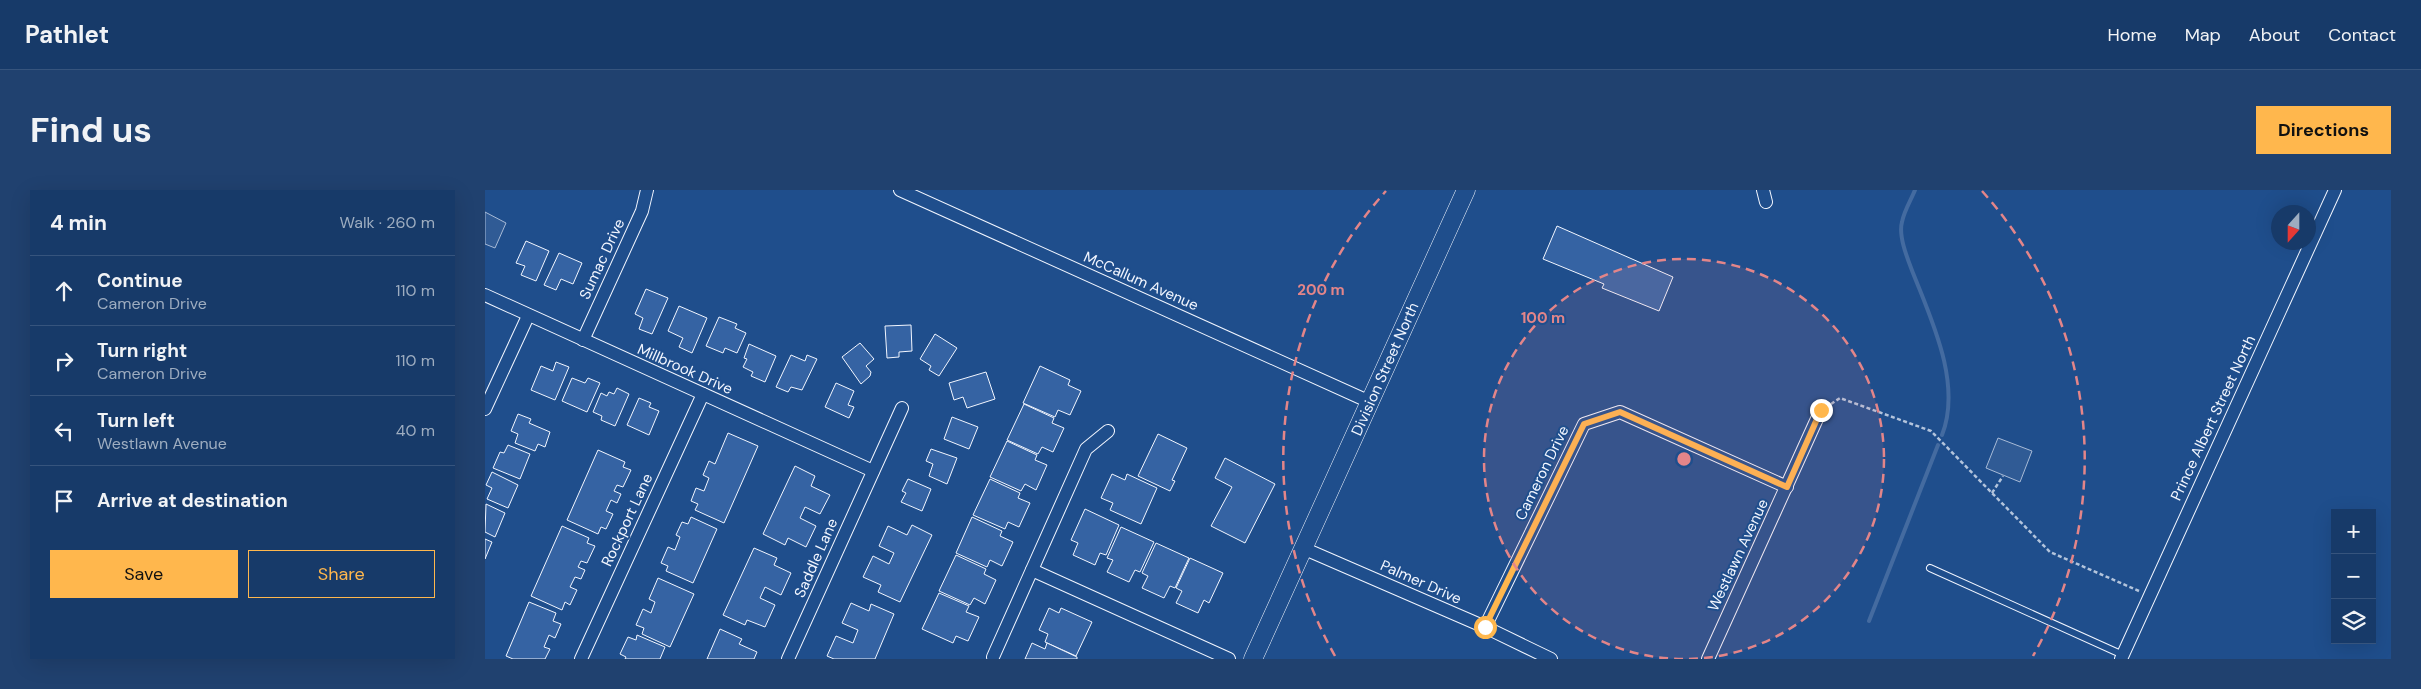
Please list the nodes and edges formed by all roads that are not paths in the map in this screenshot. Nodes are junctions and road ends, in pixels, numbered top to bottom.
1 (647, 190) edge
2 (899, 190) edge
3 (1466, 190) edge
4 (2335, 190) edge
5 (485, 295) edge
6 (528, 316) junction
7 (583, 340) junction
8 (703, 394) junction
9 (1370, 402) junction
10 (902, 408) dead end
11 (485, 409) edge
12 (1821, 410) road end
13 (1108, 431) dead end
14 (873, 471) junction
15 (1787, 487) junction
16 (1305, 549) junction
17 (1930, 568) dead end
18 (1032, 570) junction
19 (1485, 627) junction
20 (993, 657) dead end
21 (2122, 657) edge
22 (581, 659) edge
23 (788, 659) edge
24 (1229, 659) edge
25 (1253, 659) edge
26 (1551, 659) edge
27 (1708, 659) edge

1 - 7 street, Sumac Drive
2 - 9 street, McCallum Avenue
3 - 9 main road, Division Street North
4 - 21 street, Prince Albert Street North
5 - 6 street, Millbrook Drive
6 - 7 street, Millbrook Drive
6 - 11 street
7 - 8 street, Millbrook Drive
8 - 14 street, Millbrook Drive
8 - 22 street, Rockport Lane
9 - 16 main road, Division Street North
10 - 14 street, Saddle Lane
12 - 15 street, Westlawn Avenue
13 - 18 street
14 - 23 street, Saddle Lane
15 - 19 street, Cameron Drive
15 - 27 street, Westlawn Avenue
16 - 19 street, Palmer Drive
16 - 25 main road, Division Street North
17 - 21 lane
18 - 20 street
18 - 24 street
19 - 26 street, Palmer Drive

